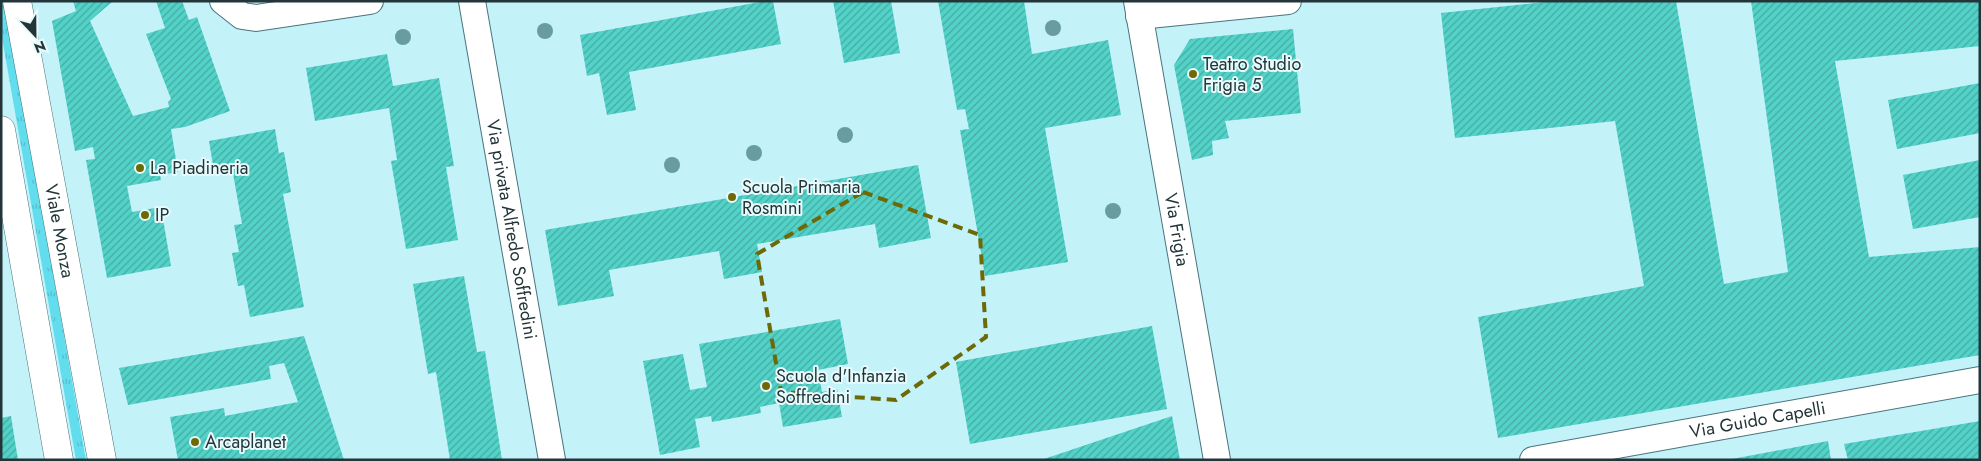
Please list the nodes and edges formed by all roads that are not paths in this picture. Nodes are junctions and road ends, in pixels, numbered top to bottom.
1 (17, 1) edge
2 (224, 1) edge
3 (370, 1) edge
4 (472, 1) edge
5 (1288, 1) edge
6 (1138, 9) edge
7 (1, 130) edge
8 (1980, 380) edge
9 (59, 460) edge
10 (102, 460) edge
11 (552, 460) edge
12 (1217, 460) edge
13 (1533, 460) edge

1 - 10 main road, Viale Monza
2 - 3 street
4 - 11 street, Via privata Alfredo Soffredini
5 - 6 street
6 - 12 street, Via Frigia
7 - 9 main road
8 - 13 street, Via Guido Capelli

